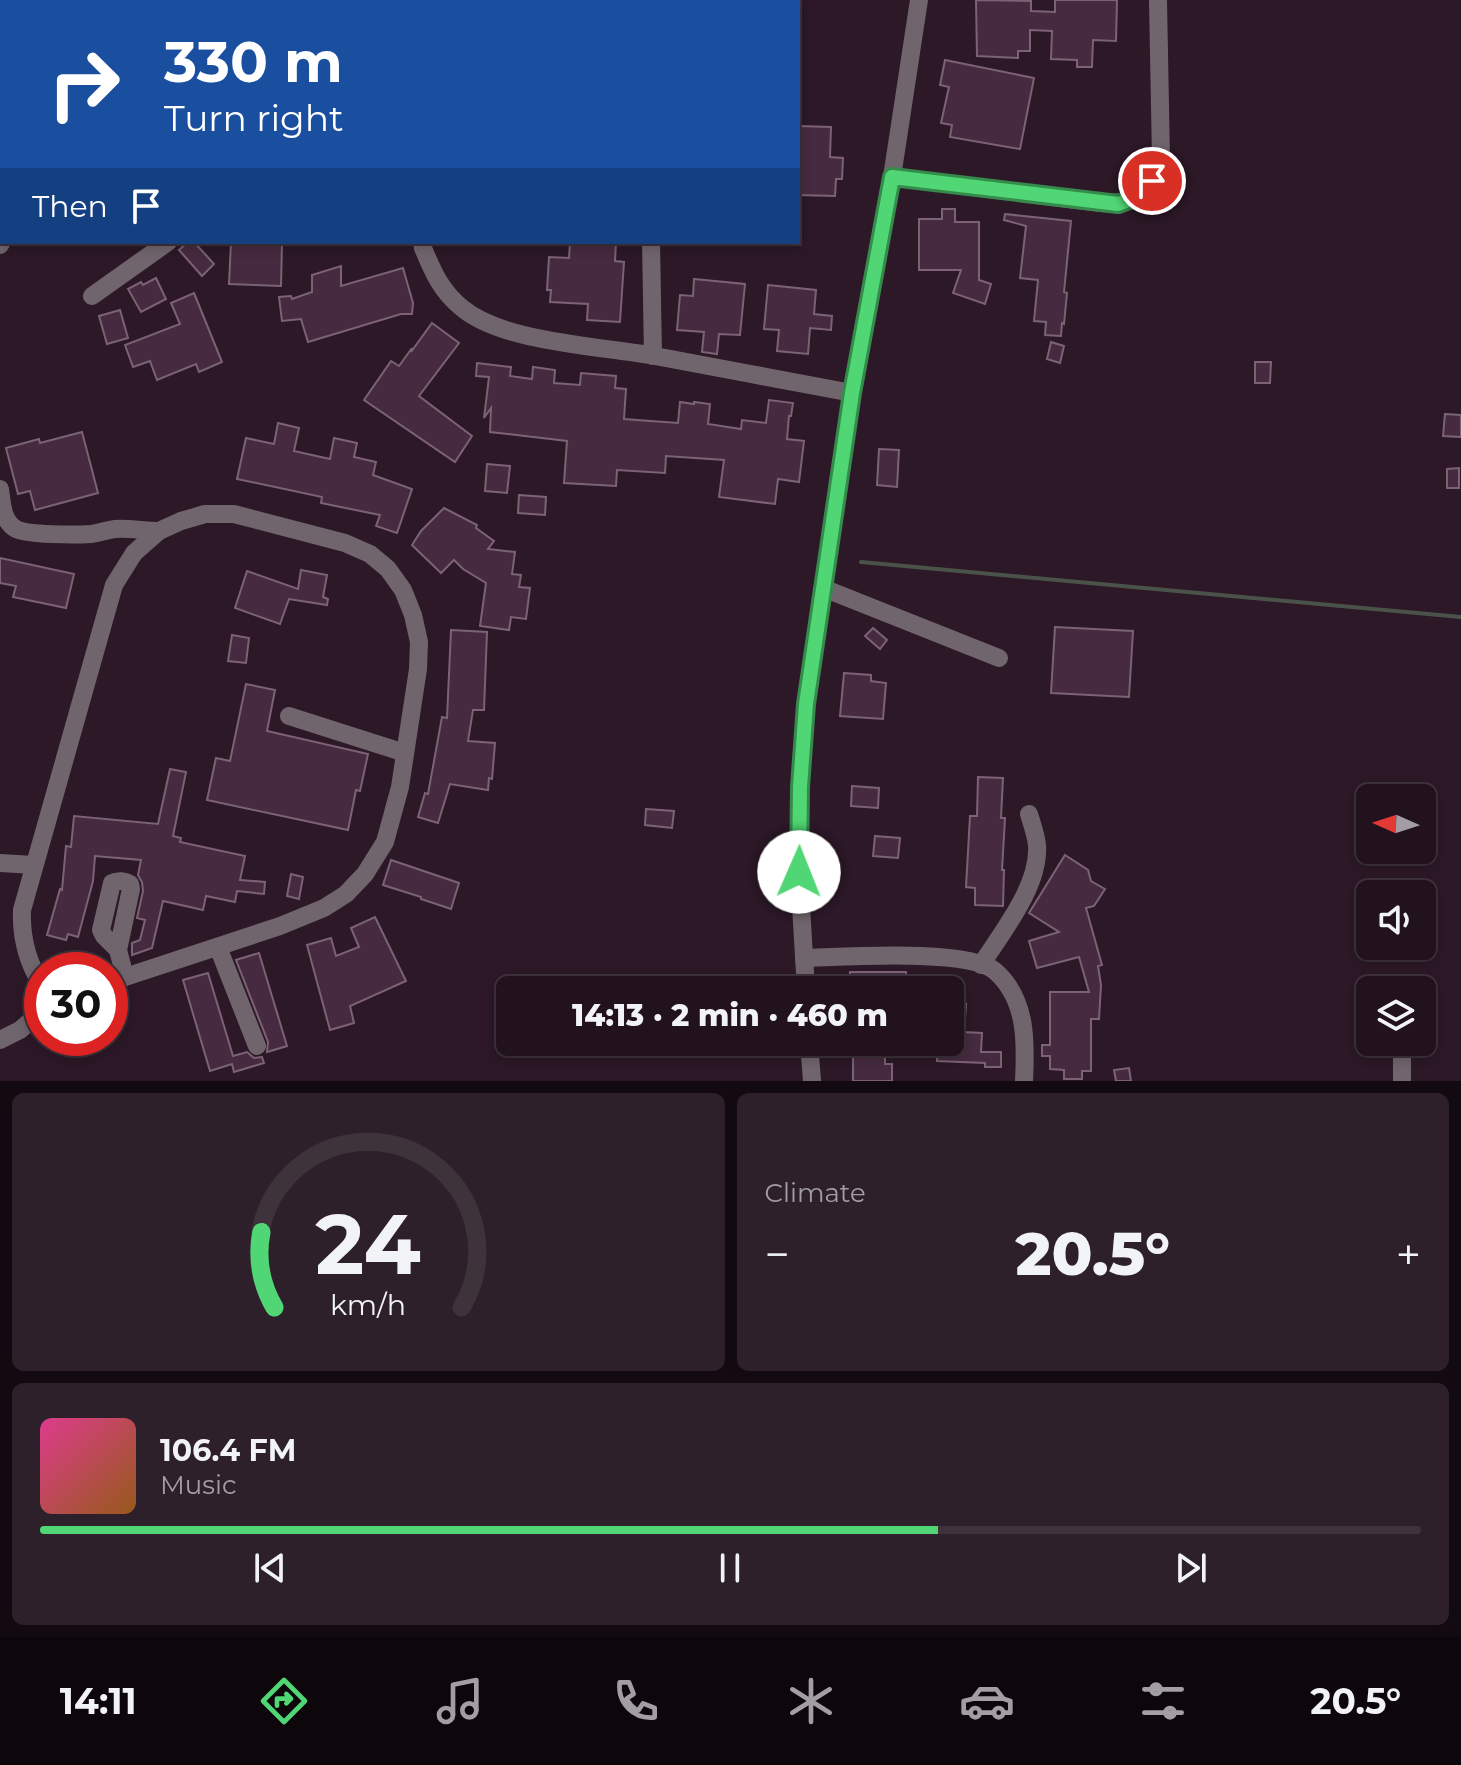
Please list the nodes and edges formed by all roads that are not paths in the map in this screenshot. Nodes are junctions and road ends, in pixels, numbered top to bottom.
1 (919, 0) edge
2 (1158, 0) edge
3 (892, 177) junction
4 (165, 244) edge
5 (422, 244) edge
6 (651, 244) edge
7 (92, 296) dead end
8 (653, 356) junction
9 (852, 393) junction
10 (0, 489) edge
11 (159, 531) junction
12 (823, 588) junction
13 (999, 658) dead end
14 (289, 716) dead end
15 (405, 753) junction
16 (1029, 814) dead end
17 (0, 863) edge
18 (34, 865) junction
19 (218, 947) junction
20 (28, 952) edge
21 (804, 958) junction
22 (981, 965) junction
23 (128, 976) edge
24 (805, 976) edge
25 (24, 1027) edge
26 (0, 1040) edge
27 (257, 1046) dead end
28 (810, 1056) edge
29 (1402, 1056) edge
30 (812, 1081) edge
31 (1024, 1081) edge
32 (1402, 1081) edge

1 - 3 street
2 - 3 street
3 - 9 street
4 - 7 street
5 - 8 street
6 - 8 street
8 - 9 street
9 - 12 street
10 - 11 street
11 - 15 street
11 - 18 street
12 - 13 street
12 - 21 street
14 - 15 street
15 - 19 street
16 - 22 street
17 - 18 street
18 - 20 street
19 - 23 street
19 - 27 street
21 - 22 street
21 - 24 street
22 - 31 street
25 - 26 street
28 - 30 street
29 - 32 street

